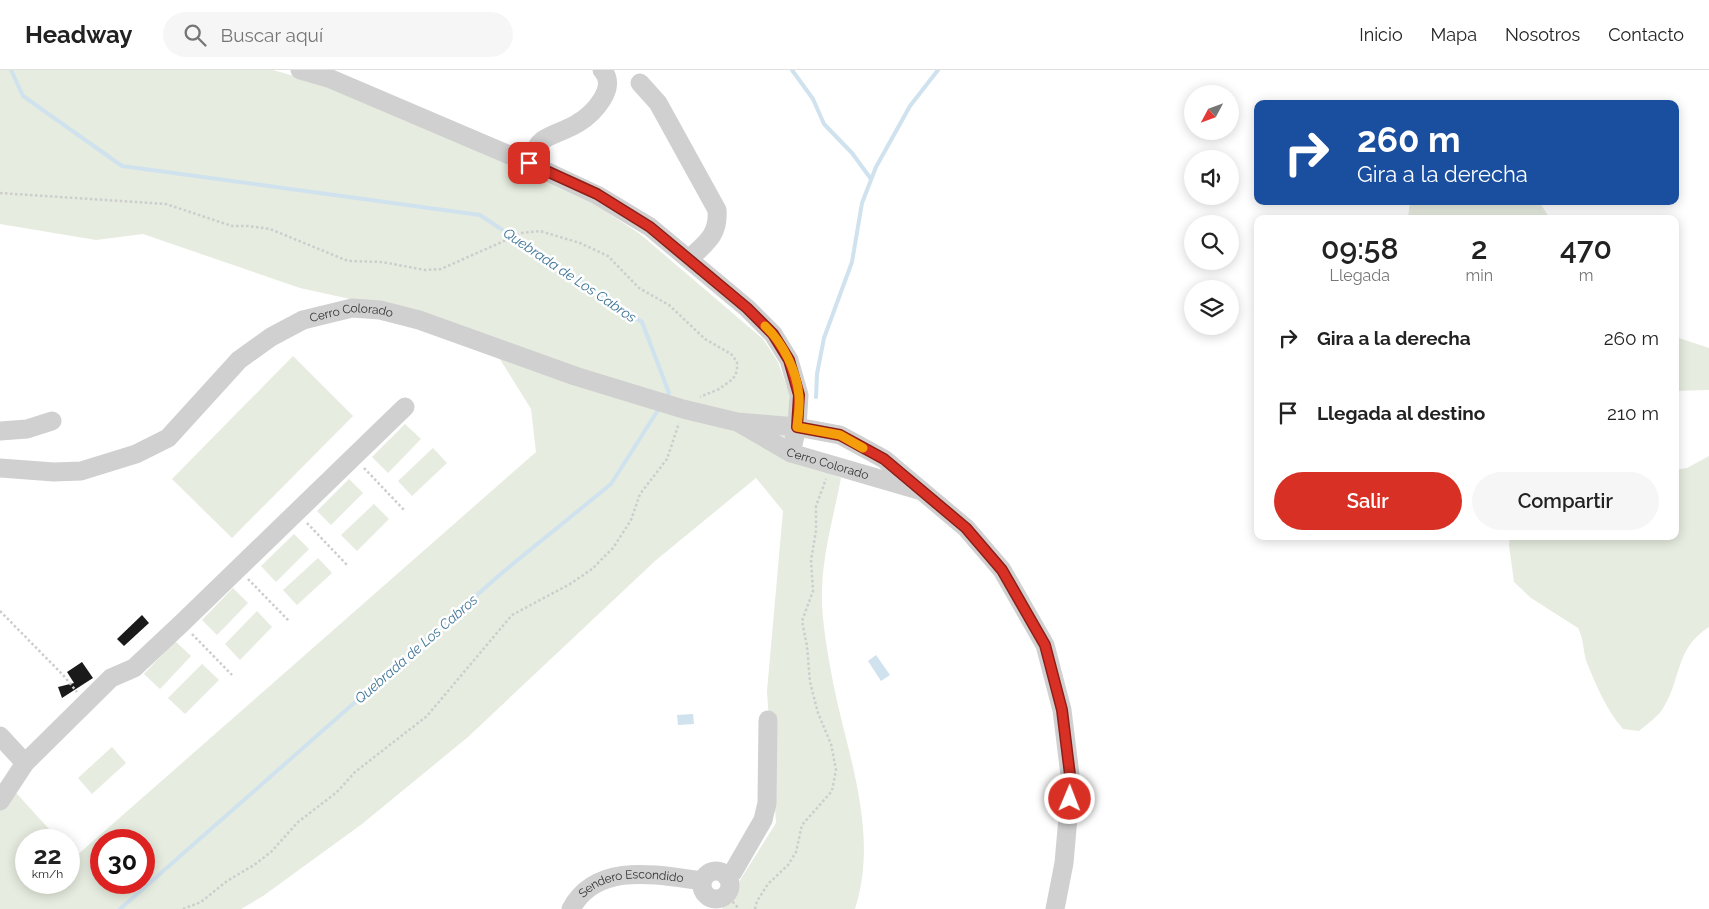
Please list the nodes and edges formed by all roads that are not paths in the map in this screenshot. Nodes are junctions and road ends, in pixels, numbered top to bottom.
1 (300, 70) edge
2 (602, 70) edge
3 (640, 83) dead end
4 (529, 163) junction
5 (689, 259) junction
6 (405, 406) dead end
7 (52, 421) dead end
8 (737, 422) junction
9 (797, 427) junction
10 (0, 431) edge
11 (791, 453) junction
12 (0, 468) edge
13 (924, 491) junction
14 (768, 720) dead end
15 (0, 736) edge
16 (25, 763) junction
17 (0, 801) edge
18 (571, 909) edge
19 (1055, 909) edge

1 - 4 street
2 - 4 street
3 - 5 street
4 - 5 street
5 - 9 street
6 - 16 street
7 - 10 street
8 - 9 street, Cerro Colorado
8 - 11 street, Cerro Colorado
8 - 12 street, Cerro Colorado
9 - 11 street
9 - 13 street, Cerro Colorado
11 - 13 street, Cerro Colorado
13 - 19 street, Cerro Colorado
14 - 18 street, Sendero Escondido
15 - 16 street
16 - 17 street

